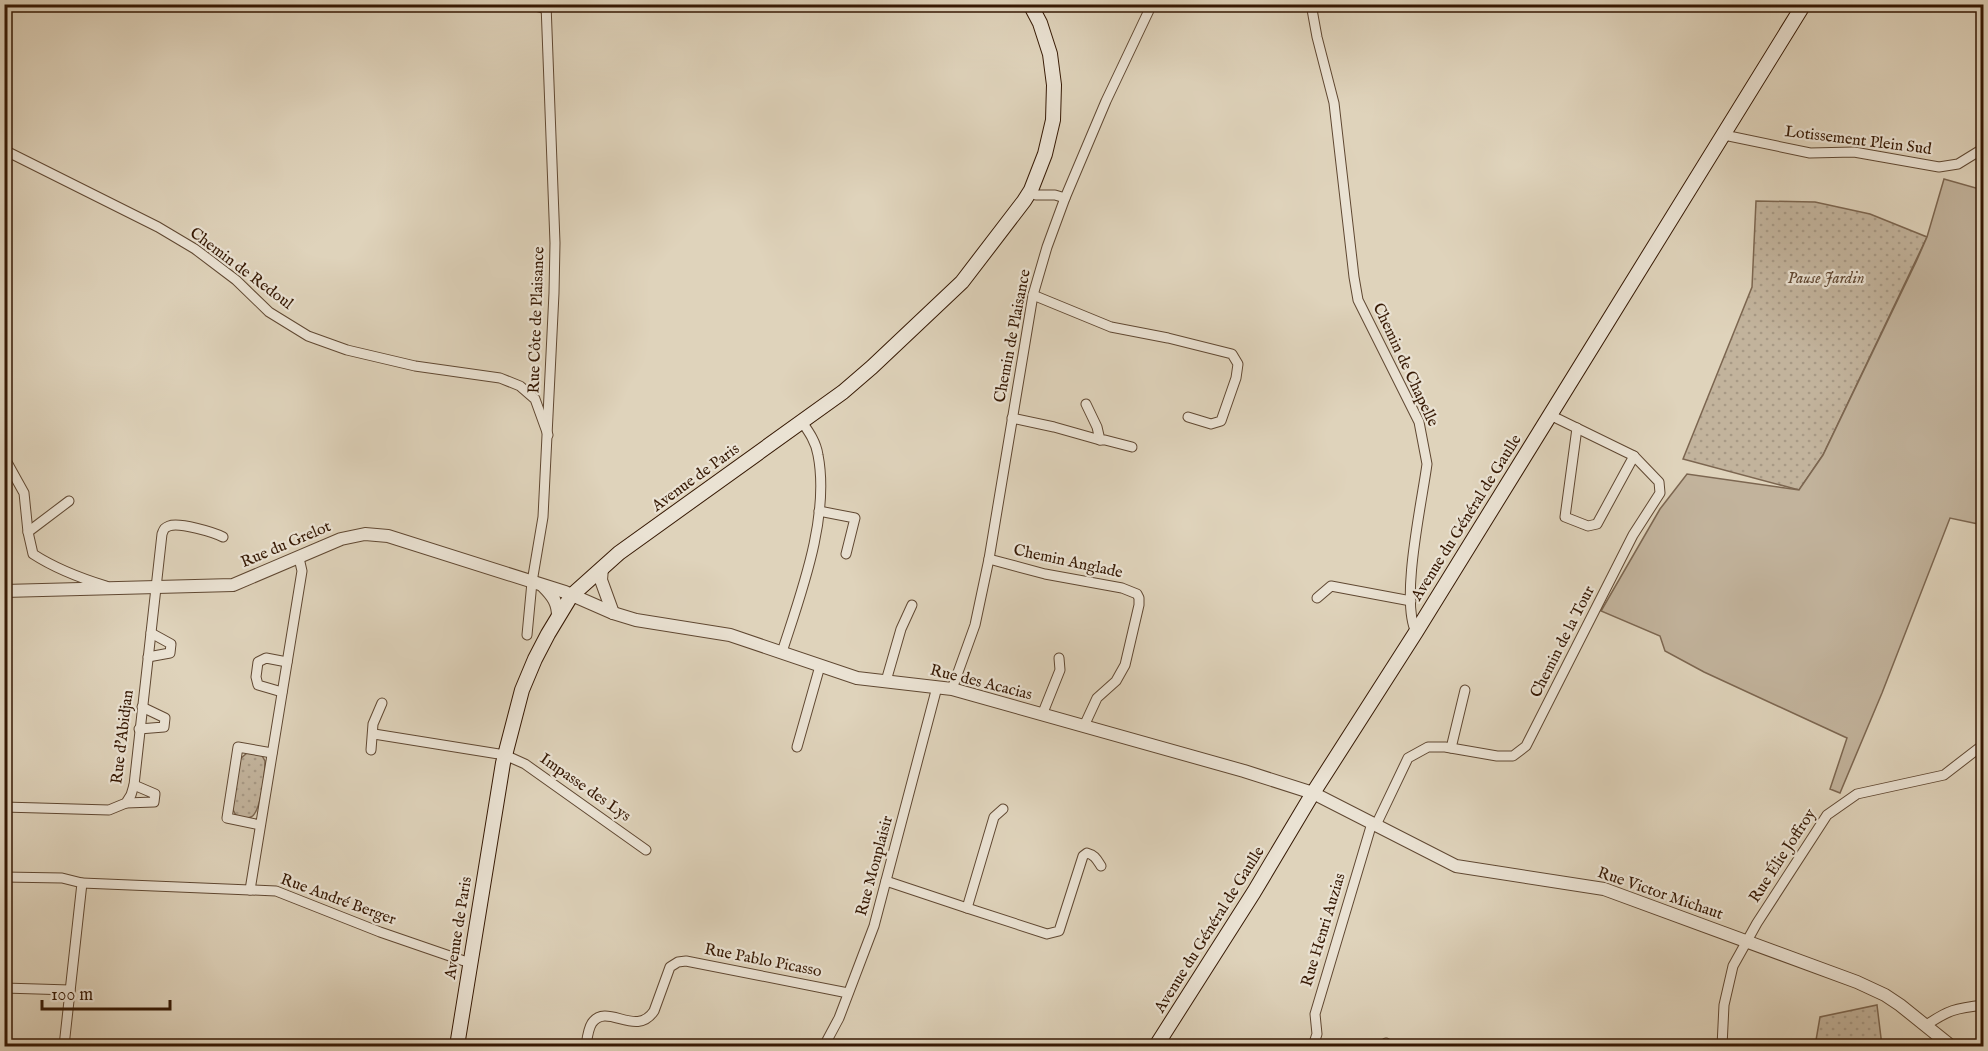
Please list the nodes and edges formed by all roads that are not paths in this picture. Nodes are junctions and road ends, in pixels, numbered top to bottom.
1 (528, 4) edge
2 (1030, 4) edge
3 (1152, 4) edge
4 (1311, 4) edge
5 (1804, 4) edge
6 (546, 7) edge
7 (1724, 135) junction
8 (1983, 148) edge
9 (4, 150) edge
10 (1031, 190) junction
11 (1065, 198) junction
12 (1033, 295) junction
13 (1086, 404) dead end
14 (1550, 415) junction
15 (1188, 417) dead end
16 (1012, 418) junction
17 (802, 422) junction
18 (1577, 428) junction
19 (548, 435) junction
20 (1100, 441) junction
21 (1132, 447) dead end
22 (1634, 456) junction
23 (4, 457) edge
24 (69, 501) dead end
25 (819, 511) junction
26 (28, 532) junction
27 (223, 537) dead end
28 (846, 554) dead end
29 (299, 558) junction
30 (989, 559) junction
31 (602, 568) junction
32 (537, 584) junction
33 (155, 587) junction
34 (117, 589) junction
35 (4, 591) edge
36 (572, 596) junction
37 (1317, 598) dead end
38 (1411, 601) junction
39 (912, 605) dead end
40 (613, 613) junction
41 (558, 616) junction
42 (1416, 632) junction
43 (151, 633) junction
44 (527, 635) dead end
45 (782, 652) junction
46 (148, 657) junction
47 (1059, 658) dead end
48 (287, 662) junction
49 (820, 666) junction
50 (886, 681) junction
51 (937, 687) junction
52 (952, 689) junction
53 (1465, 690) dead end
54 (282, 692) junction
55 (382, 703) dead end
56 (141, 707) junction
57 (1042, 715) junction
58 (1084, 726) junction
59 (139, 729) junction
60 (374, 734) junction
61 (1983, 744) edge
62 (797, 747) dead end
63 (1451, 748) junction
64 (371, 750) dead end
65 (272, 753) junction
66 (505, 755) junction
67 (134, 785) junction
68 (1313, 793) junction
69 (126, 803) junction
70 (4, 807) edge
71 (1003, 809) dead end
72 (1374, 824) junction
73 (260, 825) junction
74 (646, 850) dead end
75 (1101, 866) dead end
76 (4, 877) edge
77 (886, 881) junction
78 (82, 883) junction
79 (249, 890) junction
80 (967, 908) junction
81 (1747, 942) junction
82 (470, 963) junction
83 (4, 988) edge
84 (70, 990) junction
85 (848, 993) junction
86 (1983, 1005) edge
87 (1925, 1026) junction
88 (460, 1046) edge
89 (64, 1047) edge
90 (586, 1047) edge
91 (824, 1047) edge
92 (1156, 1047) edge
93 (1313, 1047) edge
94 (1722, 1047) edge
95 (1951, 1047) edge

1 - 6 street
2 - 10 main road, Avenue de Paris
3 - 11 street, Chemin de Plaisance
4 - 38 street, Chemin de Chapelle
5 - 7 main road, Avenue du Général de Gaulle
6 - 19 street, Rue Côte de Plaisance
7 - 8 street, Lotissement Plein Sud
7 - 14 main road, Avenue du Général de Gaulle
9 - 19 street, Chemin de Redoul
10 - 11 street
10 - 17 main road, Avenue de Paris
11 - 12 street, Chemin de Plaisance
12 - 15 street
12 - 16 street, Chemin de Plaisance
13 - 20 street
14 - 18 street
14 - 42 main road, Avenue du Général de Gaulle
16 - 20 street
16 - 30 street, Chemin de Plaisance
17 - 25 street
17 - 31 main road, Avenue de Paris
18 - 22 street
18 - 22 street
19 - 32 street, Rue Côte de Plaisance
20 - 21 street
22 - 63 street, Chemin de la Tour
23 - 26 street
24 - 26 street
25 - 28 street
25 - 45 street
26 - 34 street
27 - 33 street, Rue d'Abidjan
29 - 32 street, Rue du Grelot
29 - 33 street, Rue du Grelot
29 - 48 street
30 - 52 street, Chemin de Plaisance
30 - 58 street, Chemin Anglade
31 - 36 main road, Avenue de Paris
31 - 40 street
32 - 36 street, Rue du Grelot
32 - 41 street
32 - 44 street, Rue Côte de Plaisance
33 - 34 street, Rue du Grelot
33 - 43 street, Rue d'Abidjan
34 - 35 street, Rue du Grelot
36 - 40 street, Rue des Acacias
36 - 41 main road, Avenue de Paris
37 - 38 street
38 - 42 street, Chemin de Chapelle
39 - 50 street
40 - 45 street, Rue des Acacias
41 - 66 main road, Avenue de Paris
42 - 68 main road, Avenue du Général de Gaulle
43 - 46 street, Rue d'Abidjan
43 - 46 street
45 - 49 street, Rue des Acacias
46 - 56 street, Rue d'Abidjan
47 - 57 street
48 - 54 street
48 - 54 street
49 - 50 street, Rue des Acacias
49 - 62 street
50 - 51 street, Rue des Acacias
51 - 52 street, Rue des Acacias
51 - 77 street, Rue Monplaisir
52 - 57 street, Rue des Acacias
53 - 63 street
54 - 65 street
55 - 60 street
56 - 59 street, Rue d'Abidjan
56 - 59 street
57 - 58 street, Rue des Acacias
58 - 68 street, Rue des Acacias
59 - 67 street, Rue d'Abidjan
60 - 64 street
60 - 66 street, Impasse des Lys
61 - 81 street, Rue Élie Joffroy
63 - 72 street, Chemin de la Tour
65 - 73 street
65 - 73 street
66 - 74 street, Impasse des Lys
66 - 82 main road, Avenue de Paris
67 - 69 street, Rue d'Abidjan
67 - 69 street
68 - 72 street, Rue Victor Michaut
68 - 92 main road, Avenue du Général de Gaulle
69 - 70 street, Rue d'Abidjan
71 - 80 street
72 - 81 street, Rue Victor Michaut
72 - 93 street, Rue Henri Auzias
73 - 79 street
75 - 80 street
76 - 78 street, Rue André Berger
77 - 80 street
77 - 85 street, Rue Monplaisir
78 - 79 street, Rue André Berger
78 - 84 street
79 - 82 street, Rue André Berger
81 - 87 street, Rue Victor Michaut
81 - 94 street, Rue Élie Joffroy
82 - 88 main road, Avenue de Paris
83 - 84 street
84 - 89 street
85 - 90 street, Rue Pablo Picasso
85 - 91 street, Rue Monplaisir
86 - 87 street
87 - 95 street, Rue Victor Michaut

